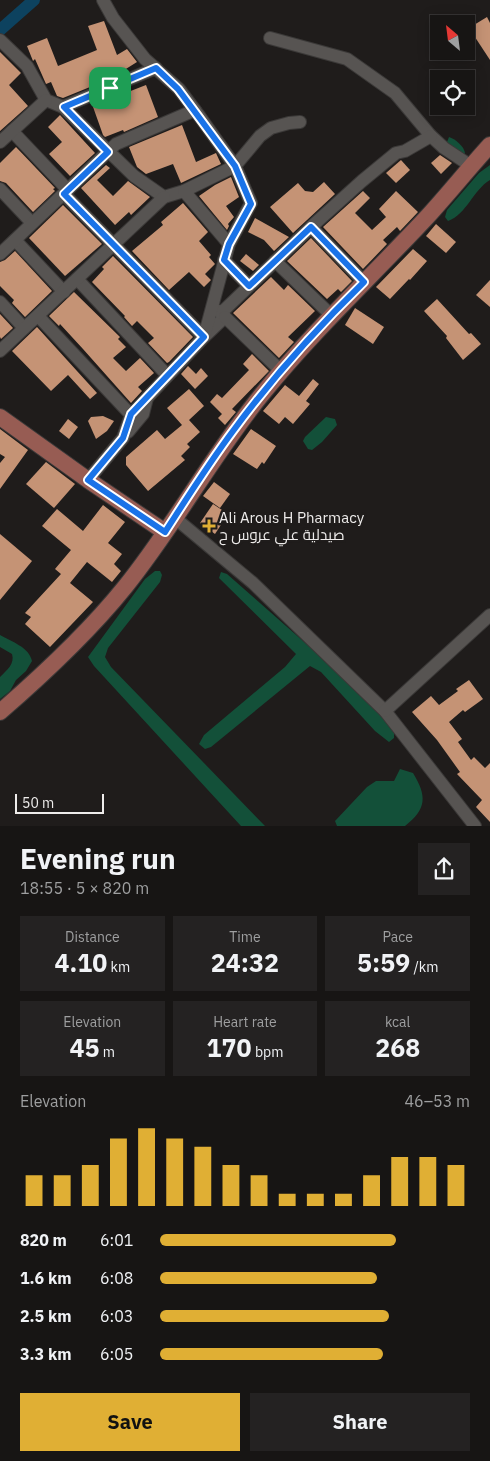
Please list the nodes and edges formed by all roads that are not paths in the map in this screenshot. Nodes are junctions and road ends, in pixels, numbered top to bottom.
1 (103, 0) edge
2 (270, 38) dead end
3 (0, 40) edge
4 (156, 68) junction
5 (46, 100) junction
6 (64, 107) junction
7 (194, 110) junction
8 (300, 122) dead end
9 (431, 136) junction
10 (4, 137) edge
11 (490, 145) edge
12 (108, 152) junction
13 (235, 166) junction
14 (471, 166) junction
15 (0, 189) edge
16 (184, 191) junction
17 (66, 192) junction
18 (164, 197) junction
19 (32, 223) junction
20 (311, 227) junction
21 (15, 240) junction
22 (114, 244) junction
23 (229, 244) junction
24 (0, 254) edge
25 (224, 260) junction
26 (275, 261) junction
27 (77, 279) junction
28 (364, 282) junction
29 (249, 286) junction
30 (64, 292) junction
31 (0, 302) edge
32 (219, 312) junction
33 (331, 315) junction
34 (38, 316) junction
35 (24, 328) junction
36 (204, 337) junction
37 (0, 351) edge
38 (281, 371) junction
39 (167, 375) junction
40 (147, 397) junction
41 (131, 414) junction
42 (0, 417) edge
43 (123, 438) junction
44 (88, 480) junction
45 (176, 518) junction
46 (165, 532) junction
47 (490, 615) edge
48 (385, 711) junction
49 (0, 712) edge
50 (475, 826) edge

1 - 4 street
2 - 9 street
3 - 5 street
4 - 6 street
4 - 7 street
5 - 6 street
5 - 10 street
6 - 12 street
7 - 12 street
7 - 13 street
8 - 13 street
9 - 14 street
9 - 20 street
10 - 17 street
11 - 14 main road
12 - 17 street
12 - 18 street
13 - 16 street
13 - 23 street
14 - 28 main road
15 - 19 street
16 - 18 street
16 - 23 street
17 - 19 street
17 - 22 street
18 - 22 street
19 - 21 street
20 - 26 street
20 - 28 street
21 - 24 street
21 - 30 street
22 - 27 street
22 - 36 street
23 - 25 street
25 - 29 street
25 - 32 street
26 - 29 street
26 - 33 street
27 - 30 street
27 - 39 street
28 - 33 main road
29 - 32 street
30 - 34 street
31 - 35 street
32 - 36 street
32 - 38 street
33 - 38 main road
34 - 35 street
34 - 41 street
35 - 37 street
36 - 39 street
38 - 45 main road
39 - 40 street
40 - 41 street
40 - 43 street
41 - 43 street
42 - 44 main road
43 - 44 street
44 - 46 main road
45 - 46 main road
45 - 48 street
46 - 49 main road
47 - 48 street
48 - 50 street

